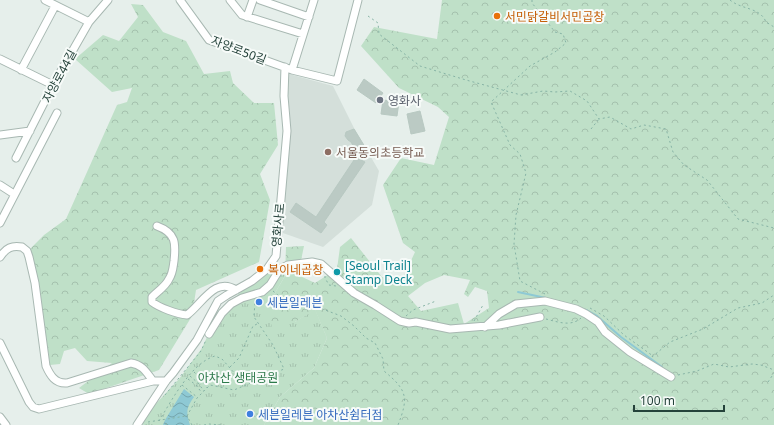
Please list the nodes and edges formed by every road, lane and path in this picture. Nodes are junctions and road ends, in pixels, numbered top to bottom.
1 (45, 0) edge
2 (108, 0) edge
3 (180, 0) edge
4 (230, 0) edge
5 (253, 0) edge
6 (260, 0) edge
7 (314, 0) edge
8 (358, 0) edge
9 (532, 0) edge
10 (730, 0) edge
11 (55, 6) junction
12 (368, 16) dead end
13 (247, 17) junction
14 (309, 17) junction
15 (88, 22) junction
16 (774, 27) edge
17 (303, 34) junction
18 (0, 61) edge
19 (288, 69) junction
20 (21, 70) junction
21 (53, 85) junction
22 (504, 90) junction
23 (57, 113) dead end
24 (599, 118) junction
25 (590, 129) dead end
26 (30, 132) junction
27 (0, 135) edge
28 (16, 158) dead end
29 (0, 185) edge
30 (14, 194) junction
31 (0, 223) edge
32 (157, 226) dead end
33 (774, 228) edge
34 (0, 257) edge
35 (267, 288) junction
36 (236, 290) junction
37 (255, 294) junction
38 (545, 295) dead end
39 (774, 295) edge
40 (436, 301) dead end
41 (483, 305) dead end
42 (588, 311) junction
43 (540, 317) joint
44 (402, 322) junction
45 (258, 323) junction
46 (470, 327) junction
47 (485, 327) junction
48 (209, 334) joint
49 (0, 343) edge
50 (653, 356) junction
51 (648, 363) junction
52 (229, 367) junction
53 (774, 370) edge
54 (193, 372) junction
55 (774, 373) edge
56 (190, 376) junction
57 (671, 377) joint
58 (188, 378) junction
59 (153, 381) junction
60 (166, 381) junction
61 (768, 382) dead end
62 (182, 385) junction
63 (245, 386) junction
64 (207, 388) junction
65 (204, 391) junction
66 (202, 393) junction
67 (163, 398) dead end
68 (197, 398) junction
69 (187, 416) junction
70 (0, 417) edge
71 (149, 418) dead end
72 (167, 420) junction
73 (159, 421) junction
74 (6, 425) edge
75 (128, 425) edge
76 (137, 425) edge
77 (166, 425) edge
78 (192, 425) edge
79 (204, 425) edge
80 (221, 425) edge
81 (398, 425) edge

1 - 11 street
2 - 15 street, 자양로44길
3 - 19 street, 자양로50길
4 - 13 street
5 - 13 street
6 - 14 street
7 - 14 street, 영화사로
8 - 19 street
9 - 22 path
10 - 16 path
11 - 15 street
11 - 20 street
12 - 22 path
13 - 17 street
14 - 17 street, 영화사로
15 - 21 street, 자양로44길
17 - 19 street, 영화사로
18 - 20 street
19 - 36 street, 영화사로
20 - 21 street
21 - 26 street, 자양로44길
22 - 24 path
22 - 38 path
23 - 30 street
24 - 25 path
24 - 33 path
26 - 27 street
26 - 28 street, 자양로44길
29 - 30 street
30 - 31 street
32 - 36 street
34 - 59 street
35 - 37 street
35 - 44 street
35 - 81 path
36 - 60 street, 영화사로
37 - 45 path
37 - 48 street
39 - 50 path
40 - 44 path
41 - 46 path
42 - 43 path
42 - 47 street
42 - 50 path
42 - 51 street
43 - 47 street
44 - 46 street
45 - 52 path
45 - 63 path
46 - 47 street
48 - 67 path
49 - 59 street
50 - 51 path
51 - 57 street
52 - 54 path
52 - 63 path
53 - 57 path
54 - 56 path
54 - 64 path
55 - 61 path
56 - 58 path
56 - 65 path
58 - 62 path
58 - 66 path
59 - 60 street
60 - 76 street, 영화사로
62 - 68 path
62 - 73 path
63 - 64 path
64 - 65 path
65 - 66 path
66 - 68 path
68 - 69 path
69 - 72 path
69 - 78 path
70 - 74 street
71 - 73 path
72 - 73 path
72 - 77 path
75 - 76 street
79 - 80 path

